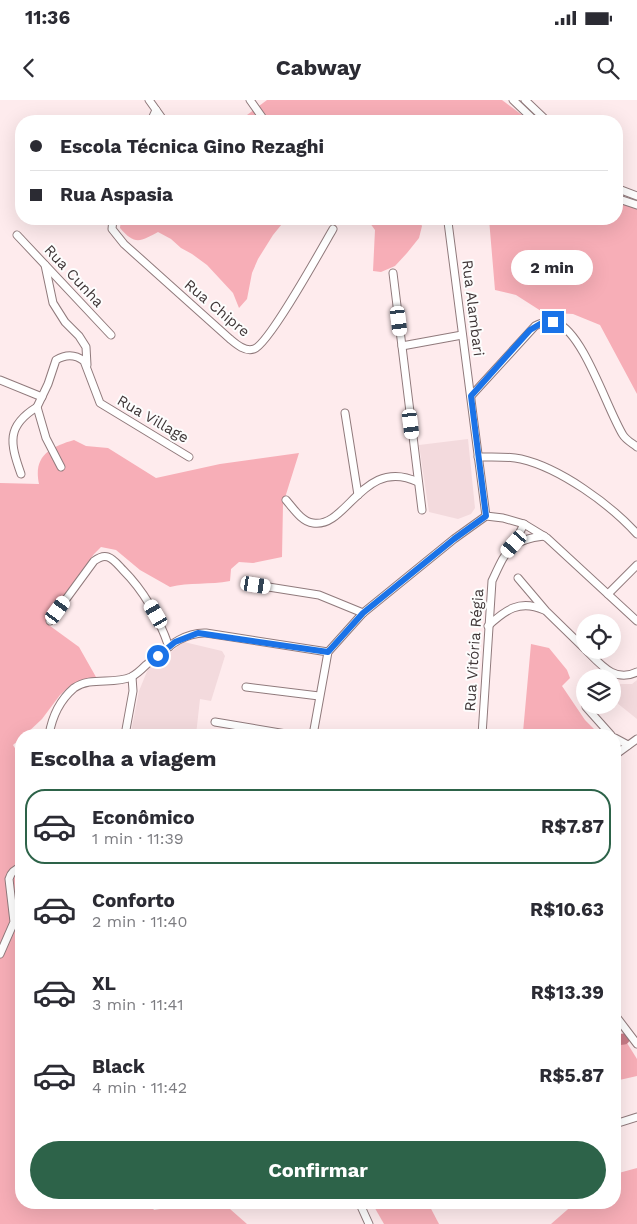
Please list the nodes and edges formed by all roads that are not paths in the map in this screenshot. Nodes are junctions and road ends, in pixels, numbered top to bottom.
1 (148, 100) edge
2 (250, 100) edge
3 (513, 100) edge
4 (525, 100) edge
5 (156, 110) junction
6 (154, 115) edge
7 (160, 115) edge
8 (261, 115) edge
9 (529, 115) edge
10 (541, 115) edge
11 (623, 191) edge
12 (637, 196) edge
13 (623, 200) edge
14 (637, 205) edge
15 (112, 225) edge
16 (448, 225) edge
17 (333, 229) dead end
18 (17, 235) dead end
19 (45, 265) junction
20 (393, 273) dead end
21 (462, 334) junction
22 (111, 336) dead end
23 (402, 346) junction
24 (87, 366) junction
25 (0, 380) edge
26 (471, 396) junction
27 (42, 398) junction
28 (37, 407) junction
29 (344, 413) dead end
30 (637, 447) edge
31 (190, 457) dead end
32 (478, 457) junction
33 (61, 467) dead end
34 (21, 474) dead end
35 (418, 482) junction
36 (358, 495) junction
37 (286, 500) dead end
38 (422, 510) dead end
39 (486, 516) junction
40 (524, 524) junction
41 (637, 534) edge
42 (545, 536) junction
43 (514, 544) junction
44 (637, 565) edge
45 (518, 578) dead end
46 (256, 585) dead end
47 (608, 594) junction
48 (546, 611) junction
49 (363, 613) junction
50 (50, 621) dead end
51 (637, 621) edge
52 (488, 626) junction
53 (576, 640) edge
54 (169, 647) junction
55 (328, 652) junction
56 (597, 659) edge
57 (637, 672) edge
58 (132, 677) junction
59 (246, 687) dead end
60 (319, 696) junction
61 (592, 714) edge
62 (215, 722) dead end
63 (51, 729) edge
64 (126, 729) edge
65 (256, 729) edge
66 (314, 729) edge
67 (482, 729) edge
68 (606, 729) edge
69 (637, 739) edge
70 (621, 741) edge
71 (628, 745) junction
72 (621, 750) edge
73 (15, 869) edge
74 (0, 954) edge
75 (621, 1022) edge
76 (637, 1044) edge
77 (637, 1118) edge
78 (621, 1122) edge
79 (362, 1209) edge
80 (369, 1224) edge

1 - 5 street
2 - 8 street
3 - 9 street
4 - 10 street
5 - 6 street
5 - 7 street
11 - 12 street
13 - 14 street
15 - 17 street, Rua Chipre
16 - 21 street, Rua Alambari
18 - 19 street, Rua Cunha
19 - 22 street, Rua Cunha
19 - 24 street, Rua Village
20 - 23 street
21 - 23 street
21 - 26 street, Rua Alambari
23 - 35 street
24 - 27 street
24 - 31 street, Rua Village
25 - 27 street
26 - 30 street
26 - 32 street, Rua Alambari
27 - 28 street
28 - 33 street
28 - 34 street
29 - 36 street
32 - 39 street, Rua Alambari
32 - 41 street
35 - 36 street
35 - 38 street
36 - 37 street
39 - 40 street
39 - 49 street
40 - 42 street
40 - 43 street, Rua Vitória Régia
42 - 43 street
42 - 47 street
43 - 52 street, Rua Vitória Régia
44 - 47 street
45 - 48 street
46 - 49 street
47 - 51 street
48 - 52 street
48 - 53 street
49 - 55 street
50 - 54 street
52 - 67 street, Rua Vitória Régia
54 - 55 street
54 - 58 street
55 - 60 street
56 - 57 street
58 - 63 street
58 - 64 street
59 - 60 street
60 - 66 street
61 - 68 street
62 - 65 street
69 - 71 street
70 - 71 street
71 - 72 street
73 - 74 street
75 - 76 street
77 - 78 street
79 - 80 street

